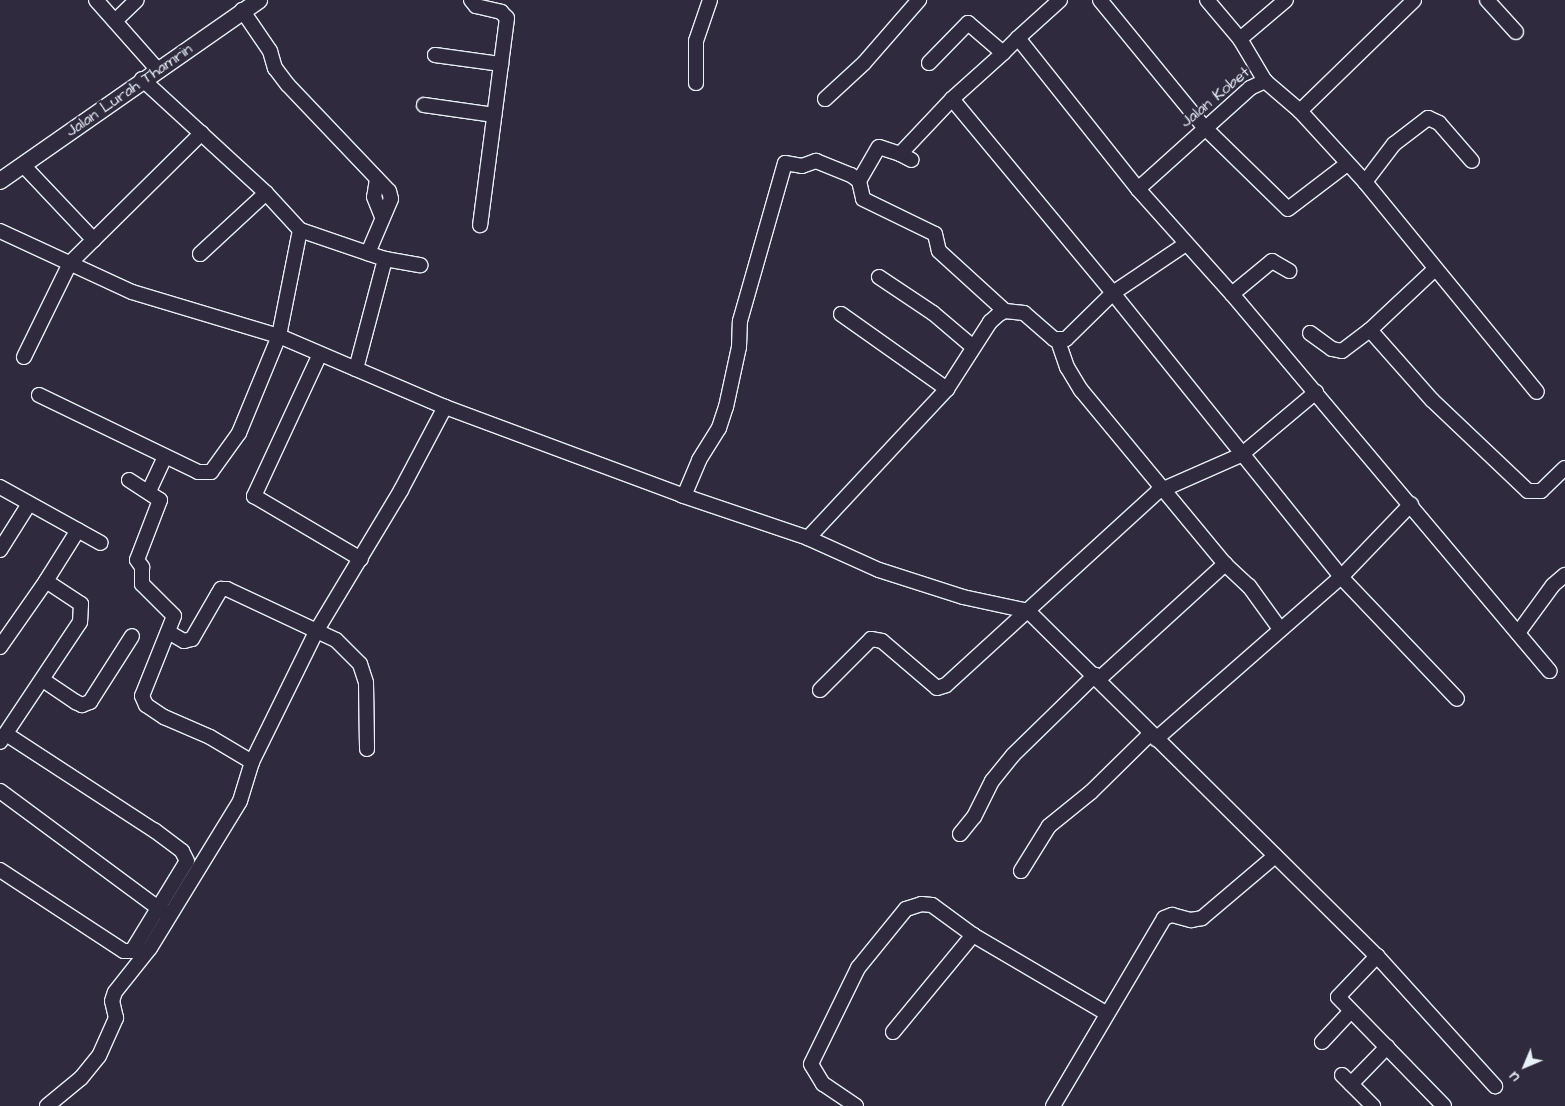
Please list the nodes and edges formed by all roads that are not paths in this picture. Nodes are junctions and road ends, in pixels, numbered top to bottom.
1 (96, 0) edge
2 (137, 0) edge
3 (259, 0) edge
4 (471, 0) edge
5 (710, 0) edge
6 (919, 0) edge
7 (1060, 0) edge
8 (1100, 0) edge
9 (1206, 0) edge
10 (1286, 0) edge
11 (1414, 0) edge
12 (1488, 0) edge
13 (242, 10) junction
14 (115, 21) junction
15 (1516, 32) dead end
16 (1018, 38) junction
17 (1240, 39) junction
18 (1003, 53) junction
19 (435, 55) dead end
20 (929, 63) dead end
21 (501, 64) junction
22 (157, 70) junction
23 (142, 79) junction
24 (1265, 81) junction
25 (696, 82) dead end
26 (825, 99) dead end
27 (952, 99) junction
28 (424, 105) dead end
29 (1300, 111) junction
30 (494, 115) junction
31 (1204, 127) junction
32 (202, 132) junction
33 (1472, 161) dead end
34 (1347, 164) junction
35 (23, 165) junction
36 (0, 181) edge
37 (859, 182) junction
38 (1364, 182) junction
39 (1138, 188) junction
40 (266, 193) junction
41 (480, 224) dead end
42 (0, 230) edge
43 (300, 230) junction
44 (94, 240) junction
45 (1186, 244) junction
46 (368, 253) junction
47 (200, 254) dead end
48 (386, 259) junction
49 (70, 263) junction
50 (420, 266) dead end
51 (1435, 270) junction
52 (1289, 271) dead end
53 (879, 277) dead end
54 (1114, 293) junction
55 (1232, 294) junction
56 (1005, 311) junction
57 (840, 314) dead end
58 (1370, 330) junction
59 (1310, 333) dead end
60 (279, 336) junction
61 (1058, 341) junction
62 (973, 347) junction
63 (320, 354) junction
64 (24, 358) dead end
65 (356, 369) junction
66 (946, 389) junction
67 (1316, 392) junction
68 (1536, 392) dead end
69 (39, 395) dead end
70 (444, 407) junction
71 (1241, 455) junction
72 (165, 456) junction
73 (1565, 468) edge
74 (129, 480) dead end
75 (0, 487) edge
76 (1164, 487) junction
77 (149, 491) junction
78 (684, 496) junction
79 (29, 504) junction
80 (1411, 504) junction
81 (78, 530) junction
82 (808, 538) junction
83 (101, 543) dead end
84 (0, 550) edge
85 (361, 559) junction
86 (1225, 564) junction
87 (1565, 575) edge
88 (1341, 577) junction
89 (46, 580) junction
90 (1028, 611) junction
91 (1280, 628) junction
92 (317, 630) junction
93 (170, 633) junction
94 (1518, 633) junction
95 (132, 636) dead end
96 (0, 647) edge
97 (1550, 671) dead end
98 (1097, 677) junction
99 (43, 680) junction
100 (820, 690) dead end
101 (1457, 699) dead end
102 (1154, 736) junction
103 (3, 738) edge
104 (367, 749) dead end
105 (252, 762) junction
106 (0, 791) edge
107 (960, 834) dead end
108 (1275, 856) junction
109 (0, 870) edge
110 (1021, 871) dead end
111 (164, 912) junction
112 (972, 935) junction
113 (1377, 956) junction
114 (1352, 1010) junction
115 (1106, 1013) junction
116 (893, 1032) dead end
117 (1322, 1042) dead end
118 (1387, 1047) junction
119 (1494, 1086) dead end
120 (47, 1106) edge
121 (856, 1106) edge
122 (1053, 1106) edge
123 (1373, 1106) edge
124 (1444, 1106) edge

1 - 14 street
2 - 14 street
3 - 13 street, Jalan Lurah Thamrin
4 - 21 street
5 - 25 street
6 - 26 street
7 - 16 street
8 - 31 street
9 - 17 street, Jalan Kobet
10 - 17 street
11 - 29 street
12 - 15 street
13 - 22 street, Jalan Lurah Thamrin
13 - 46 street
14 - 22 street
16 - 18 street
16 - 39 street
17 - 24 street, Jalan Kobet
18 - 20 street
18 - 27 street
19 - 21 street
21 - 30 street
22 - 23 street, Jalan Lurah Thamrin
23 - 32 street
23 - 35 street, Jalan Lurah Thamrin
24 - 29 street
24 - 31 street, Jalan Kobet
27 - 37 street
27 - 54 street
28 - 30 street
29 - 34 street
30 - 41 street
31 - 34 street
31 - 39 street, Jalan Kobet
32 - 40 street
32 - 44 street
33 - 38 street
34 - 38 street
35 - 36 street, Jalan Lurah Thamrin
35 - 44 street
37 - 56 street
37 - 78 street
38 - 51 street
39 - 45 street
40 - 43 street
40 - 47 street
42 - 49 street
43 - 46 street
43 - 60 street
44 - 49 street
45 - 54 street
45 - 55 street
46 - 48 street
48 - 50 street
48 - 65 street
49 - 60 street
49 - 64 street
51 - 58 street
51 - 68 street
52 - 55 street
53 - 62 street
54 - 61 street
54 - 71 street
55 - 67 street
56 - 61 street
56 - 62 street
57 - 66 street
58 - 59 street
58 - 73 street
60 - 63 street
60 - 72 street
61 - 76 street
62 - 66 street
63 - 65 street
63 - 85 street
65 - 70 street
66 - 82 street
67 - 71 street
67 - 80 street
69 - 72 street
70 - 78 street
70 - 85 street
71 - 76 street
71 - 88 street
72 - 77 street
74 - 77 street
75 - 79 street
76 - 86 street
76 - 90 street
77 - 93 street
78 - 82 street
79 - 81 street
79 - 84 street
80 - 88 street
80 - 94 street
81 - 83 street
81 - 89 street
82 - 90 street
85 - 92 street
86 - 91 street
86 - 98 street
87 - 94 street
88 - 91 street
88 - 101 street
89 - 96 street
89 - 99 street
90 - 98 street
90 - 100 street
91 - 102 street
92 - 93 street
92 - 104 street
92 - 105 street
93 - 105 street
94 - 97 street
95 - 99 street
98 - 102 street
98 - 107 street
99 - 103 street
102 - 108 street
102 - 110 street
103 - 111 street
105 - 111 street
106 - 111 street
108 - 113 street
108 - 115 street
109 - 111 street
111 - 120 street
112 - 115 street
112 - 116 street
112 - 121 street
113 - 114 street
113 - 119 street
114 - 117 street
114 - 118 street
115 - 122 street
118 - 123 street
118 - 124 street

